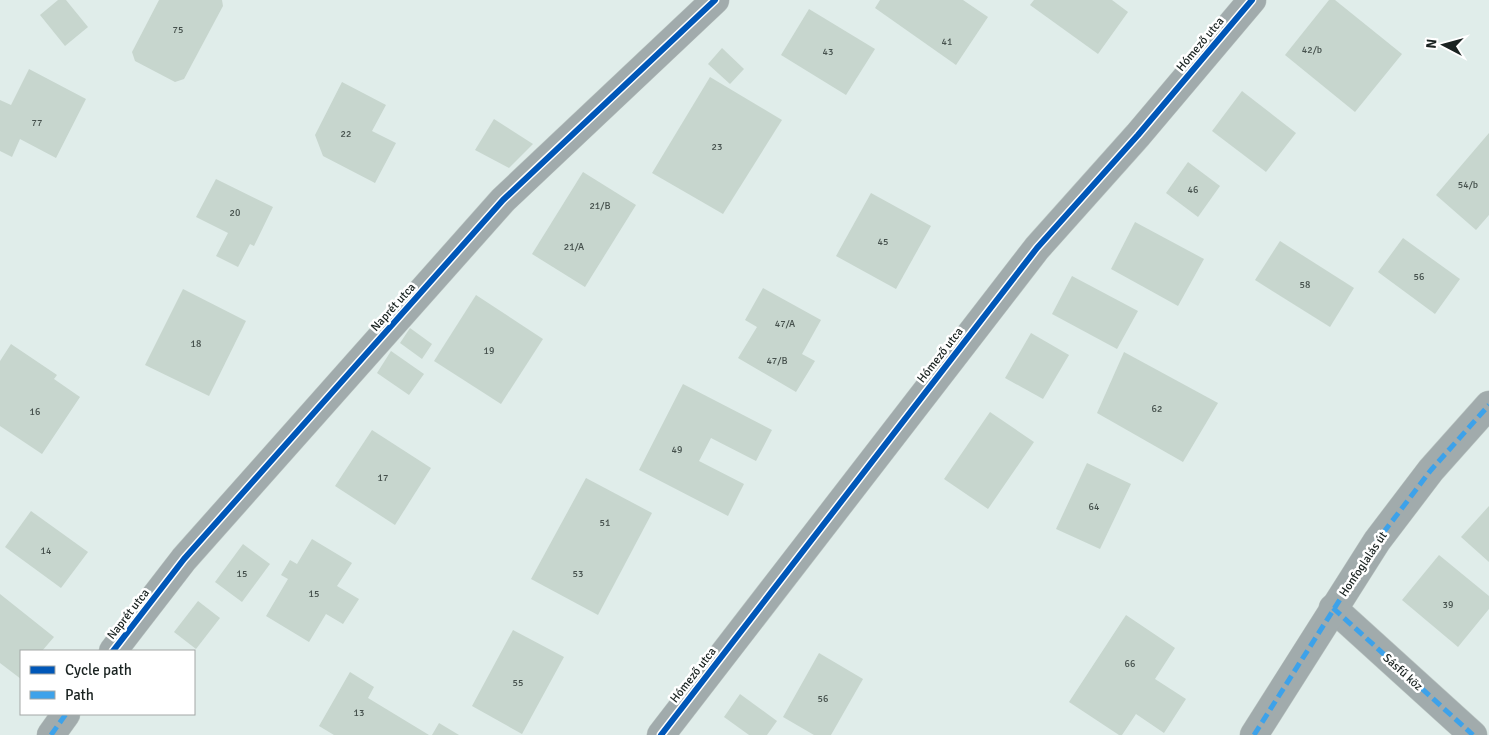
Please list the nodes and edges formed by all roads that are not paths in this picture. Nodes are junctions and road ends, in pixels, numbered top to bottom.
1 (714, 0) edge
2 (1252, 0) edge
3 (1489, 405) edge
4 (1334, 608) junction
5 (114, 650) edge
6 (65, 715) edge
7 (51, 735) edge
8 (661, 735) edge
9 (1254, 735) edge
10 (1473, 735) edge

1 - 5 street, Naprét utca
2 - 8 street, Hómező utca
3 - 4 street, Honfoglalás út
4 - 9 street, Honfoglalás út
4 - 10 street, Sásfű köz
6 - 7 street

